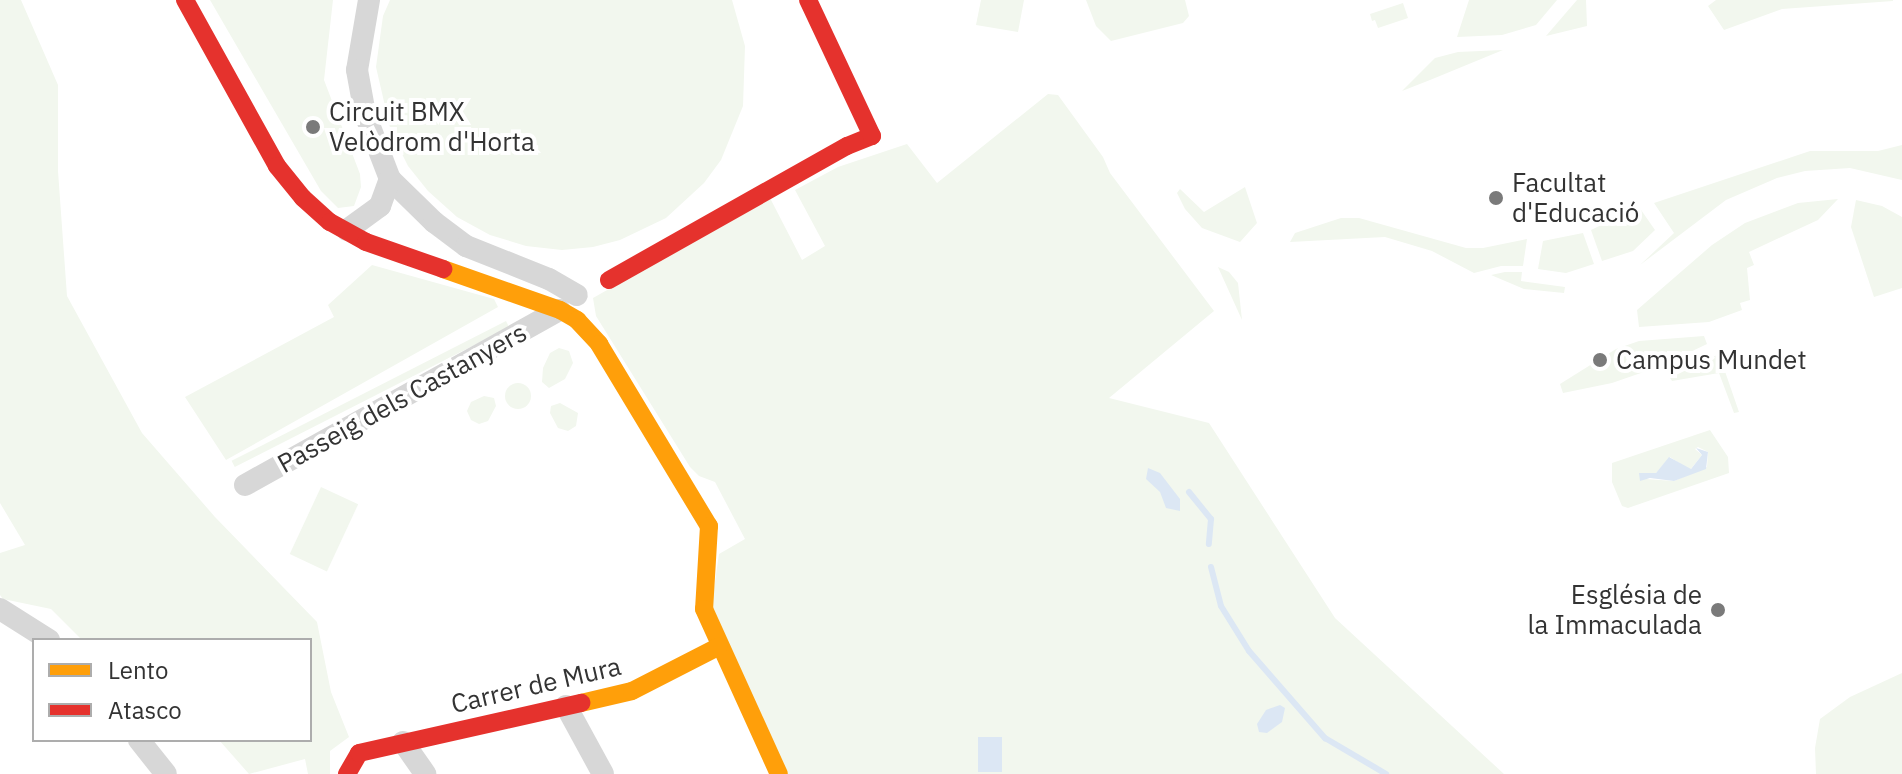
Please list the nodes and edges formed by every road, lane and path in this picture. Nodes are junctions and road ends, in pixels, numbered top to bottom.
1 (185, 0) edge
2 (369, 0) edge
3 (808, 0) edge
4 (390, 179) junction
5 (347, 230) junction
6 (609, 280) dead end
7 (568, 303) junction
8 (245, 485) dead end
9 (0, 609) edge
10 (46, 638) edge
11 (718, 647) junction
12 (566, 706) junction
13 (141, 742) edge
14 (403, 742) junction
15 (165, 774) edge
16 (347, 774) edge
17 (425, 774) edge
18 (603, 774) edge
19 (779, 774) edge

1 - 5 street
2 - 4 street
3 - 6 street
4 - 5 street
4 - 7 street
5 - 7 street
7 - 8 street, Passeig dels Castanyers
7 - 11 street
9 - 10 street
11 - 12 street, Carrer de Mura
11 - 19 street
12 - 14 street, Carrer de Mura
12 - 18 street
13 - 15 street
14 - 16 street, Carrer de Mura
14 - 17 street

